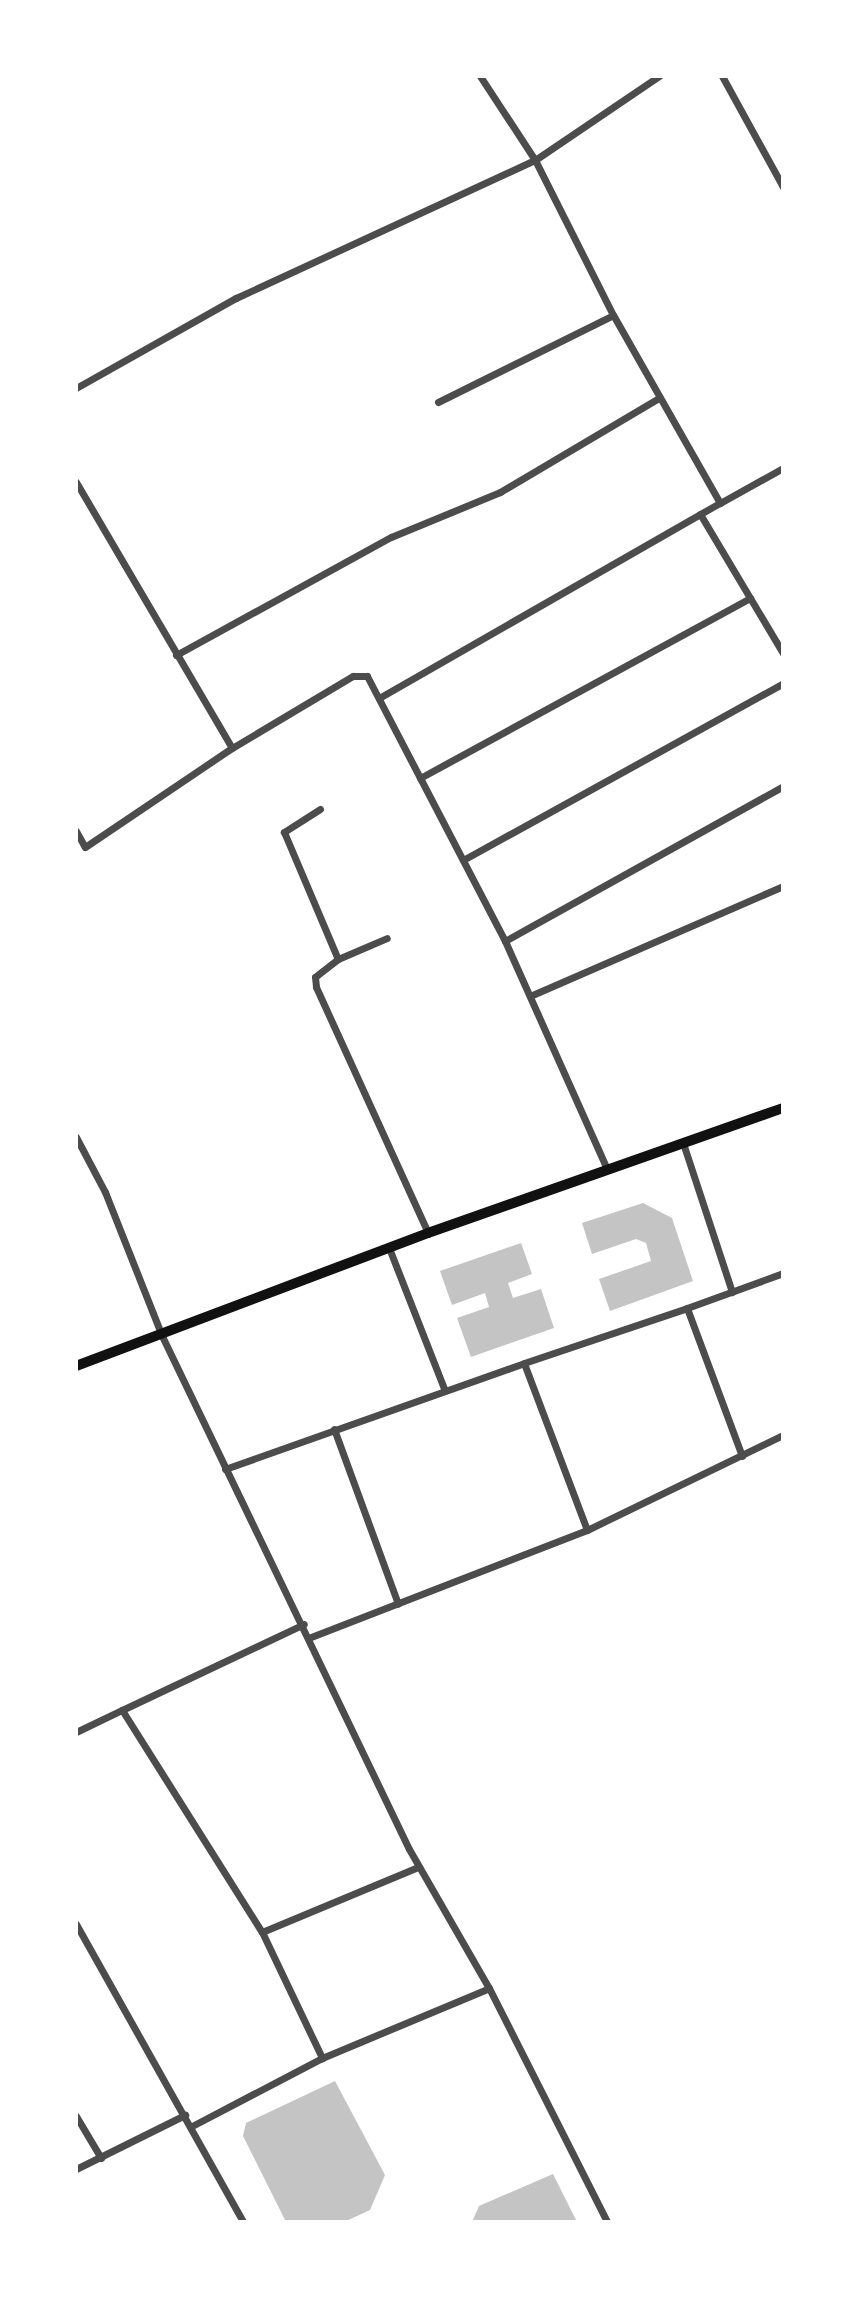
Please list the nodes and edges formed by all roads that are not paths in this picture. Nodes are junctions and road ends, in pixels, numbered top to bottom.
1 (480, 76) edge
2 (659, 76) edge
3 (722, 76) edge
4 (535, 160) junction
5 (783, 187) edge
6 (613, 315) junction
7 (76, 388) edge
8 (659, 398) junction
9 (438, 402) dead end
10 (783, 468) edge
11 (76, 482) edge
12 (720, 503) junction
13 (700, 514) junction
14 (750, 598) junction
15 (783, 653) edge
16 (176, 655) junction
17 (783, 683) edge
18 (379, 698) junction
19 (232, 748) junction
20 (420, 778) junction
21 (783, 786) edge
22 (320, 809) dead end
23 (76, 831) edge
24 (85, 847) junction
25 (76, 852) edge
26 (463, 860) junction
27 (783, 886) edge
28 (387, 938) dead end
29 (505, 941) junction
30 (338, 959) junction
31 (530, 996) junction
32 (783, 1108) edge
33 (76, 1137) edge
34 (683, 1143) junction
35 (607, 1169) junction
36 (428, 1233) junction
37 (389, 1248) junction
38 (783, 1273) edge
39 (732, 1292) junction
40 (687, 1308) junction
41 (162, 1336) junction
42 (524, 1363) junction
43 (76, 1366) edge
44 (444, 1388) junction
45 (334, 1429) junction
46 (783, 1435) edge
47 (742, 1456) junction
48 (225, 1469) junction
49 (587, 1530) junction
50 (398, 1604) junction
51 (304, 1624) junction
52 (311, 1637) junction
53 (122, 1710) junction
54 (76, 1732) edge
55 (418, 1867) junction
56 (76, 1924) edge
57 (262, 1932) junction
58 (489, 1988) junction
59 (322, 2058) junction
60 (185, 2115) junction
61 (76, 2116) edge
62 (192, 2126) junction
63 (101, 2158) junction
64 (76, 2169) edge
65 (243, 2222) edge
66 (607, 2222) edge

1 - 4 street
2 - 4 street
3 - 5 street
4 - 6 street
4 - 7 street
6 - 8 street
6 - 9 street
8 - 12 street
8 - 16 street
10 - 12 street
11 - 16 street
12 - 13 street
13 - 14 street
13 - 18 street
14 - 15 street
14 - 20 street
16 - 19 street
17 - 26 street
18 - 19 street
18 - 20 street
19 - 24 street
20 - 26 street
21 - 29 street
22 - 30 street
23 - 24 street
24 - 25 street
26 - 29 street
27 - 31 street
28 - 30 street
29 - 31 street
30 - 36 street
31 - 35 street
32 - 34 main road
33 - 41 street
34 - 35 main road
34 - 39 street
35 - 36 main road
36 - 37 main road
37 - 41 main road
37 - 44 street
38 - 39 street
39 - 40 street
40 - 42 street
40 - 47 street
41 - 43 main road
41 - 48 street
42 - 44 street
42 - 49 street
44 - 45 street
45 - 48 street
45 - 50 street
46 - 47 street
47 - 49 street
48 - 51 street
49 - 50 street
50 - 52 street
51 - 52 street
51 - 53 street
52 - 55 street
53 - 54 street
53 - 57 street
55 - 57 street
55 - 58 street
56 - 60 street
57 - 59 street
58 - 59 street
58 - 66 street
59 - 62 street
60 - 62 street
60 - 63 street
61 - 63 street
62 - 65 street
63 - 64 street

